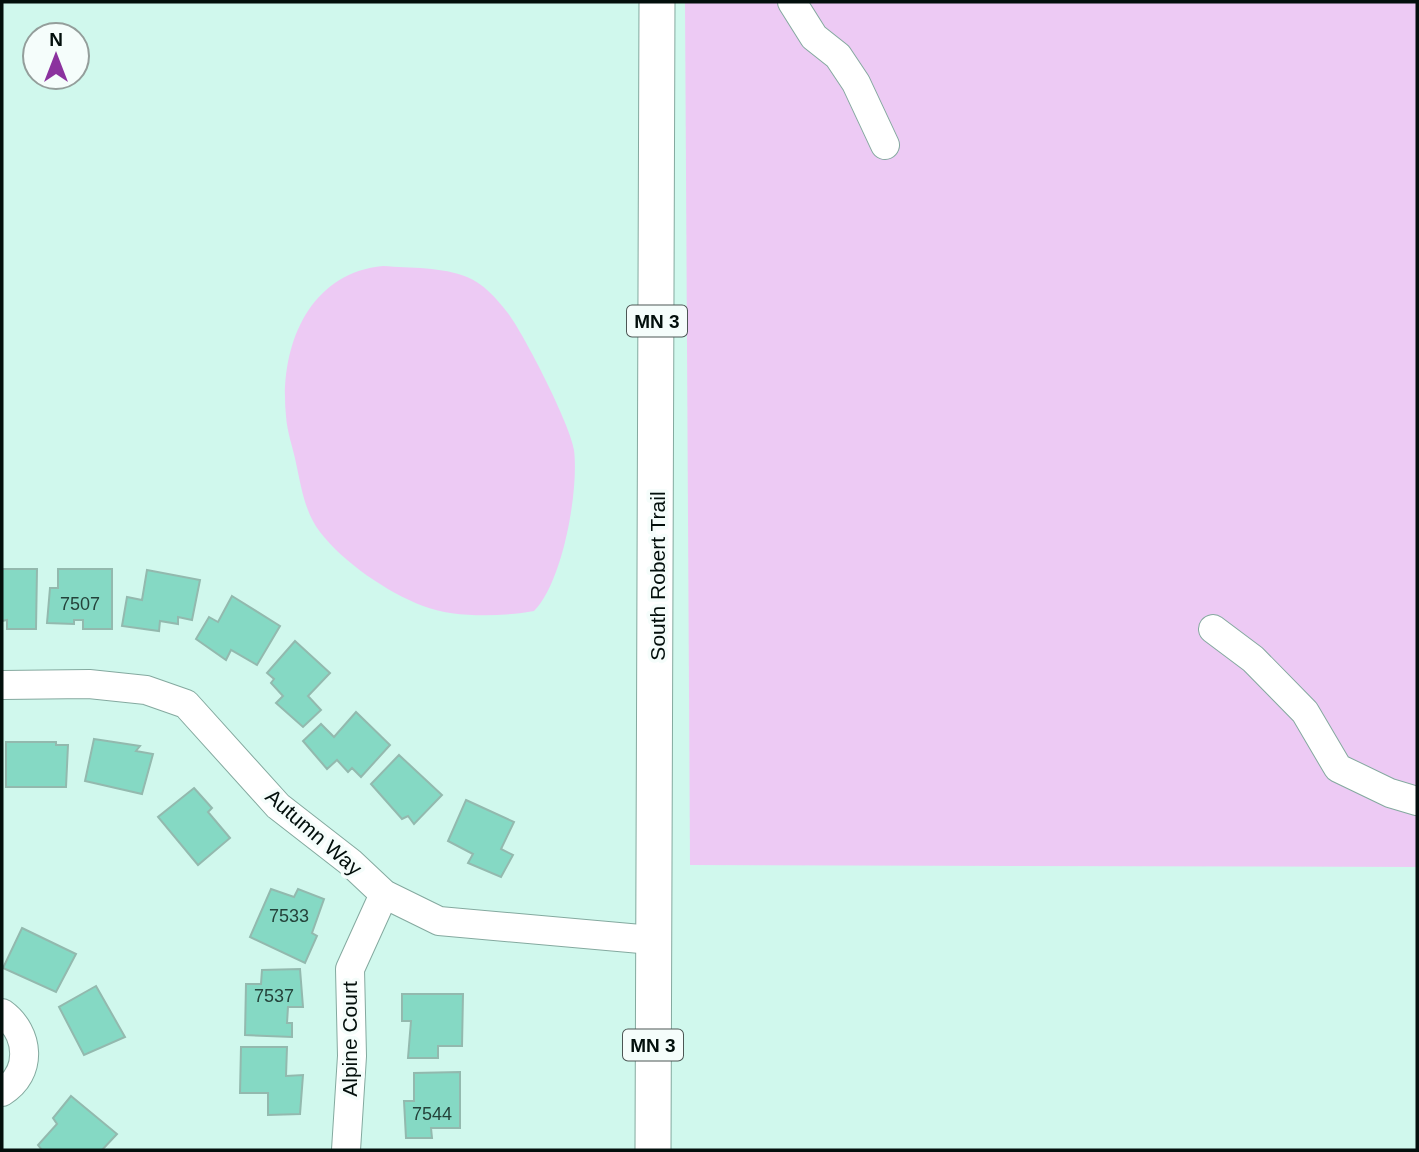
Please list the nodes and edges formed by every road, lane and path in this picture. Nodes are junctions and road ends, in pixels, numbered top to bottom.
1 (657, 2) edge
2 (792, 2) edge
3 (884, 145) dead end
4 (1213, 629) dead end
5 (2, 685) edge
6 (1417, 802) edge
7 (384, 894) junction
8 (652, 940) junction
9 (2, 1013) edge
10 (2, 1092) edge
11 (346, 1150) edge
12 (653, 1150) edge

1 - 8 main road, South Robert Trail / MN 3
2 - 3 street
4 - 6 street
5 - 7 street, Autumn Way
7 - 8 street, Autumn Way
7 - 11 street, Alpine Court
8 - 12 main road, South Robert Trail / MN 3
9 - 10 street

